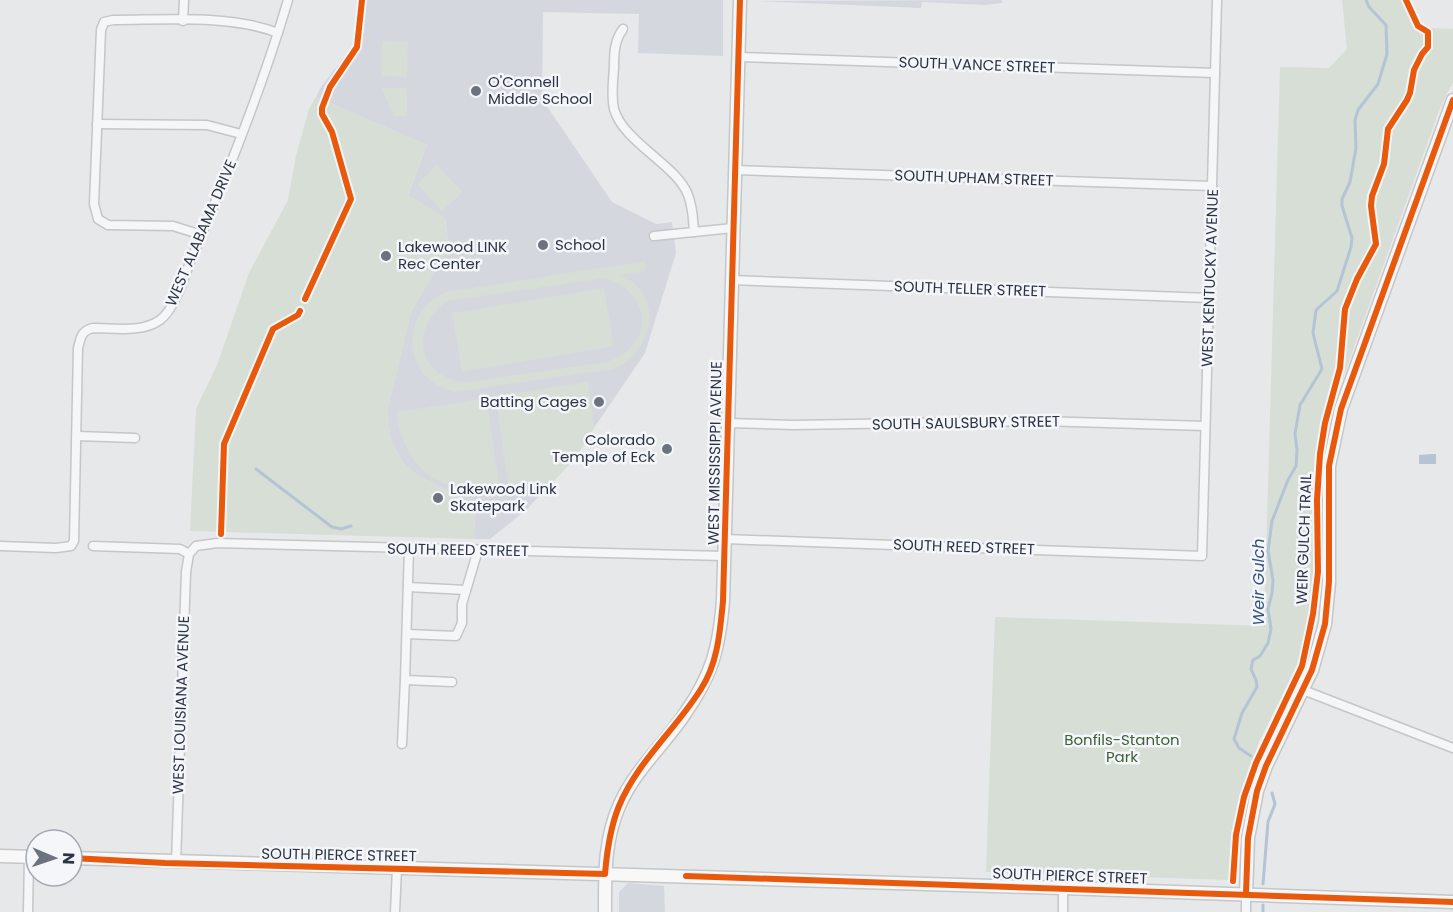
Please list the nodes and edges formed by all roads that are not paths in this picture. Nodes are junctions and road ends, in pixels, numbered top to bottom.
1 (184, 0) edge
2 (288, 0) edge
3 (740, 0) edge
4 (1217, 0) edge
5 (183, 21) junction
6 (623, 29) dead end
7 (278, 33) junction
8 (739, 57) junction
9 (1215, 73) junction
10 (1453, 100) edge
11 (98, 124) junction
12 (241, 134) junction
13 (735, 170) junction
14 (1212, 186) junction
15 (733, 228) junction
16 (694, 232) junction
17 (202, 235) junction
18 (654, 236) dead end
19 (731, 280) junction
20 (1209, 298) junction
21 (727, 423) junction
22 (1205, 426) junction
23 (78, 436) junction
24 (135, 438) dead end
25 (725, 538) junction
26 (0, 546) edge
27 (93, 546) dead end
28 (409, 548) junction
29 (478, 550) junction
30 (191, 551) junction
31 (724, 556) junction
32 (1202, 556) joint
33 (408, 587) junction
34 (466, 590) junction
35 (407, 634) junction
36 (405, 680) junction
37 (452, 682) dead end
38 (1303, 690) junction
39 (402, 744) dead end
40 (1452, 745) edge
41 (0, 856) edge
42 (24, 857) edge
43 (84, 859) edge
44 (176, 863) junction
45 (397, 868) junction
46 (605, 874) junction
47 (30, 888) edge
48 (1063, 888) junction
49 (1246, 894) junction
50 (1453, 902) edge
51 (28, 912) edge
52 (395, 912) edge
53 (605, 912) edge
54 (1063, 912) edge
55 (1246, 912) edge

1 - 5 street
2 - 7 street, WEST ALABAMA DRIVE
3 - 8 street, WEST MISSISSIPPI AVENUE
4 - 9 street, WEST KENTUCKY AVENUE
5 - 7 street
5 - 11 street
6 - 16 street
7 - 12 street, WEST ALABAMA DRIVE
8 - 9 street, SOUTH VANCE STREET
8 - 13 street, WEST MISSISSIPPI AVENUE
9 - 14 street, WEST KENTUCKY AVENUE
10 - 38 street
11 - 12 street
11 - 17 street
12 - 17 street, WEST ALABAMA DRIVE
13 - 14 street, SOUTH UPHAM STREET
13 - 15 street, WEST MISSISSIPPI AVENUE
14 - 20 street, WEST KENTUCKY AVENUE
15 - 16 street
15 - 19 street, WEST MISSISSIPPI AVENUE
16 - 18 street
17 - 23 street, WEST ALABAMA DRIVE
19 - 20 street, SOUTH TELLER STREET
19 - 21 street, WEST MISSISSIPPI AVENUE
20 - 22 street, WEST KENTUCKY AVENUE
21 - 22 street, SOUTH SAULSBURY STREET
21 - 25 street, WEST MISSISSIPPI AVENUE
22 - 32 street, WEST KENTUCKY AVENUE
23 - 24 street
23 - 26 street, WEST ALABAMA DRIVE
25 - 31 street, WEST MISSISSIPPI AVENUE
25 - 32 street, SOUTH REED STREET
27 - 30 street, SOUTH REED STREET
28 - 29 street, SOUTH REED STREET
28 - 30 street, SOUTH REED STREET
28 - 33 street
29 - 31 street, SOUTH REED STREET
29 - 34 street
30 - 44 street, WEST LOUISIANA AVENUE
31 - 46 street, WEST MISSISSIPPI AVENUE
33 - 34 street
33 - 35 street
34 - 35 street
35 - 36 street
36 - 37 street
36 - 39 street
38 - 40 street
38 - 49 street
41 - 42 street
43 - 44 street, SOUTH PIERCE STREET
44 - 45 street, SOUTH PIERCE STREET
45 - 46 street, SOUTH PIERCE STREET
45 - 52 street
46 - 48 street, SOUTH PIERCE STREET
46 - 53 street, WEST MISSISSIPPI AVENUE
47 - 51 street
48 - 49 street, SOUTH PIERCE STREET
48 - 54 street
49 - 50 street, SOUTH PIERCE STREET
49 - 55 street

